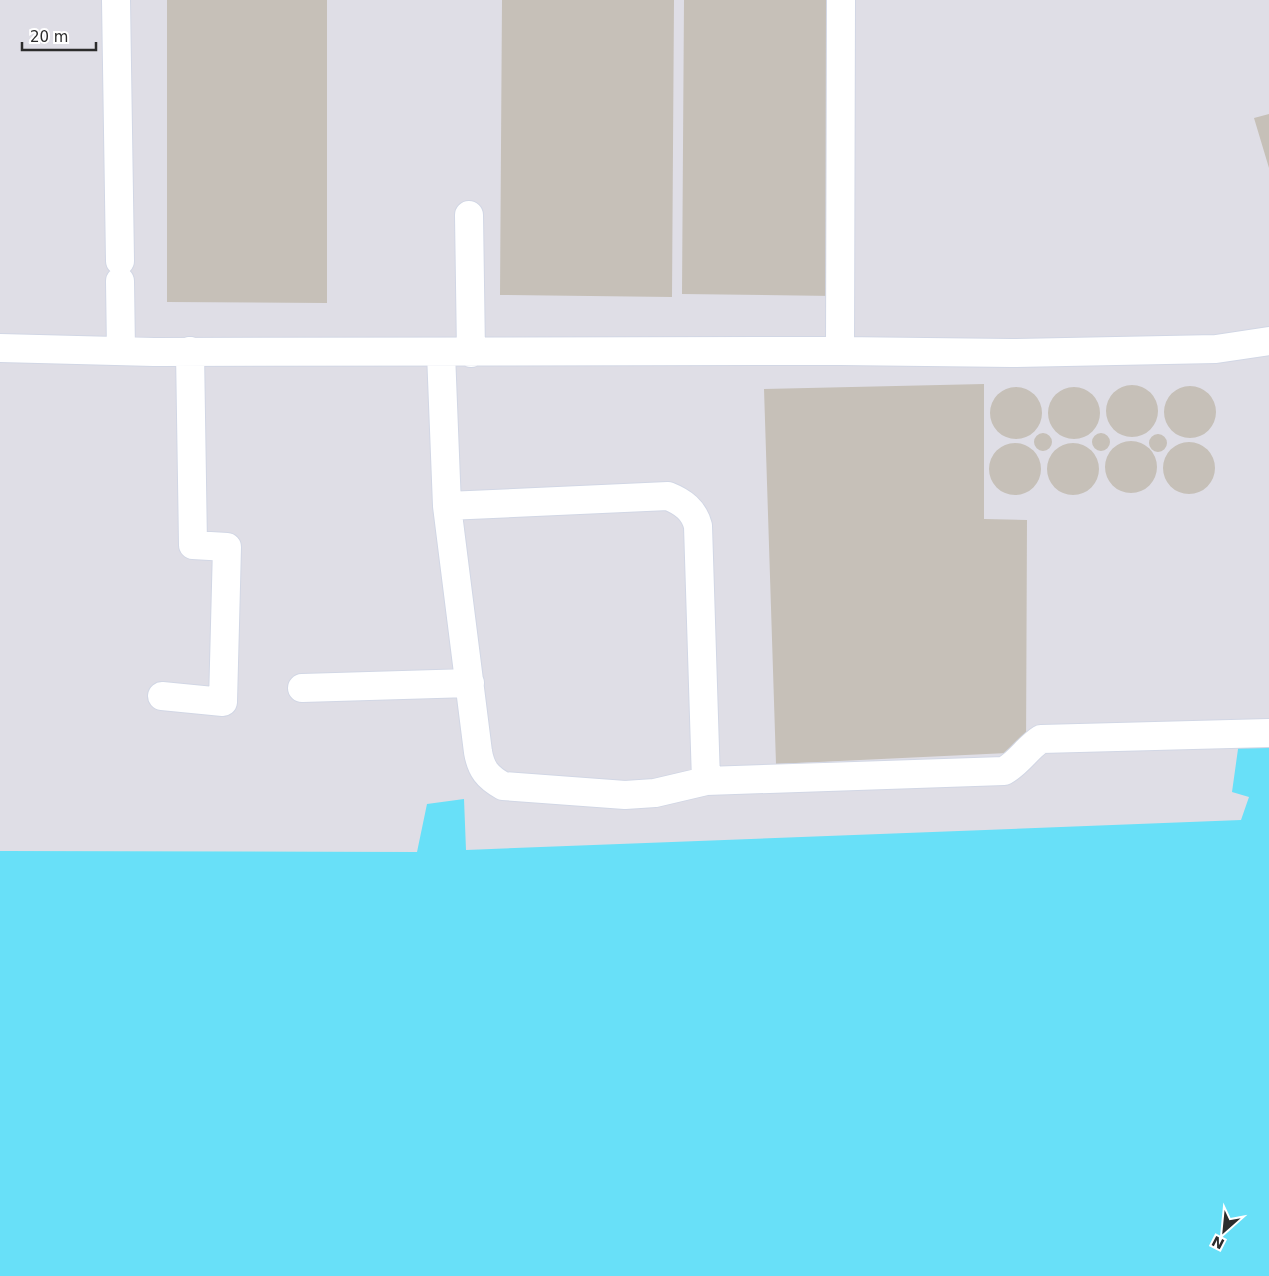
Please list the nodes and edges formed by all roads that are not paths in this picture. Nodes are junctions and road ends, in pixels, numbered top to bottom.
1 (116, 0) edge
2 (841, 0) edge
3 (468, 215) dead end
4 (1269, 341) edge
5 (0, 348) edge
6 (121, 351) junction
7 (190, 351) junction
8 (840, 351) junction
9 (441, 353) junction
10 (471, 353) junction
11 (447, 506) junction
12 (470, 683) junction
13 (302, 688) dead end
14 (162, 696) dead end
15 (1269, 733) edge
16 (706, 781) junction

1 - 6 street
2 - 8 street
3 - 10 street
4 - 8 street
5 - 6 street
6 - 7 street
7 - 9 street
7 - 14 street
8 - 10 street
9 - 10 street
9 - 11 street
11 - 12 street
11 - 16 street
12 - 13 street
12 - 16 street
15 - 16 street

